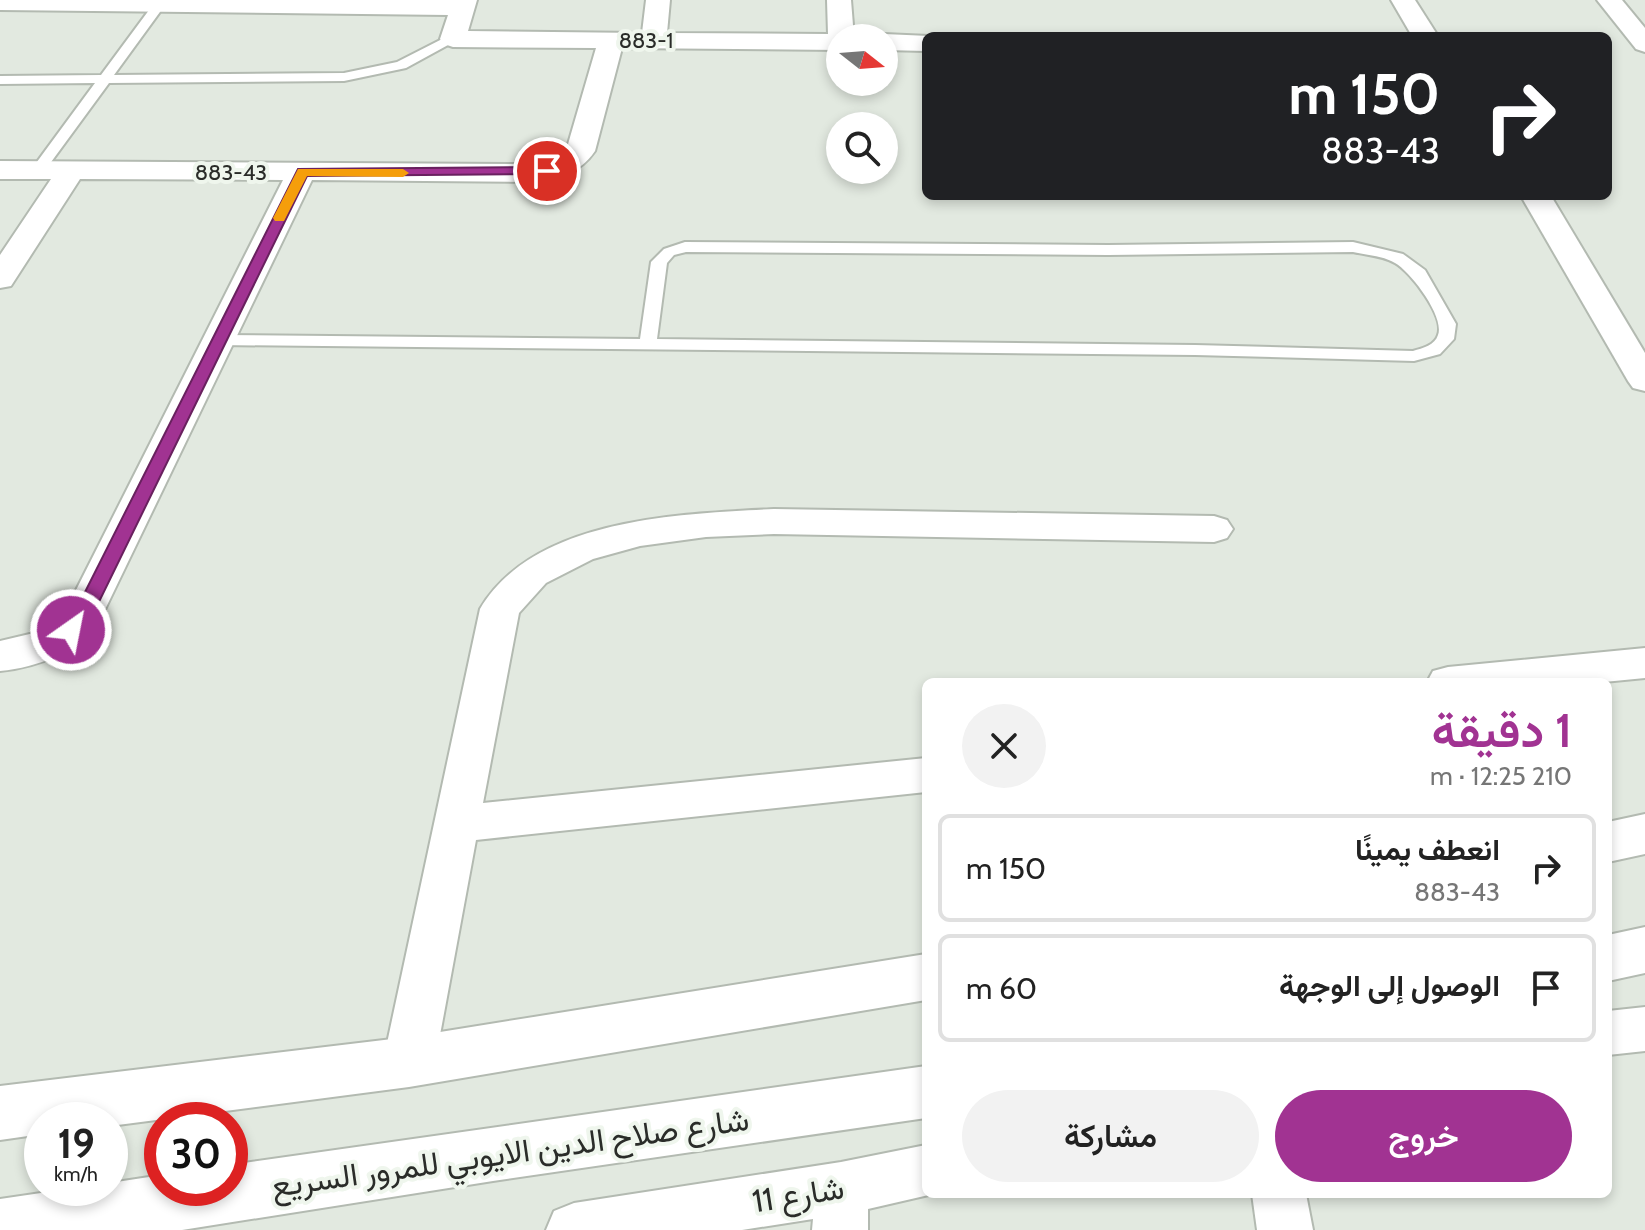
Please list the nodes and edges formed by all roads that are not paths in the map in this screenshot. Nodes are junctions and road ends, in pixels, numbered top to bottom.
1 (658, 0) edge
2 (839, 0) edge
3 (1403, 0) edge
4 (1609, 0) edge
5 (1, 2) edge
6 (194, 3) edge
7 (270, 3) edge
8 (464, 4) edge
9 (159, 5) junction
10 (840, 24) edge
11 (1423, 32) edge
12 (453, 39) junction
13 (611, 40) junction
14 (654, 40) junction
15 (826, 40) edge
16 (898, 42) edge
17 (922, 43) edge
18 (1637, 47) edge
19 (0, 80) edge
20 (104, 80) junction
21 (0, 170) edge
22 (38, 170) junction
23 (71, 171) junction
24 (302, 172) junction
25 (1538, 200) edge
26 (0, 279) edge
27 (219, 340) junction
28 (648, 344) junction
29 (1645, 381) edge
30 (1214, 529) dead end
31 (0, 656) edge
32 (1645, 663) edge
33 (1489, 678) edge
34 (922, 775) edge
35 (457, 824) junction
36 (1645, 834) edge
37 (1612, 841) edge
38 (1645, 950) edge
39 (1612, 957) edge
40 (922, 978) edge
41 (1645, 1029) edge
42 (1612, 1033) edge
43 (409, 1062) junction
44 (922, 1093) edge
45 (0, 1113) edge
46 (922, 1173) edge
47 (1280, 1198) edge
48 (840, 1209) edge
49 (0, 1229) edge
50 (574, 1230) edge
51 (1285, 1230) edge

1 - 14 street
2 - 10 street
3 - 11 street
4 - 18 street
5 - 9 street
6 - 7 street
6 - 9 street
7 - 8 street
8 - 12 street
9 - 20 lane
12 - 13 street, 883-1
12 - 20 lane
13 - 14 street, 883-1
13 - 24 street, 883-43
14 - 15 street, 883-1
16 - 17 street
19 - 20 lane
20 - 22 lane
21 - 22 street, 883-43
22 - 23 street, 883-43
23 - 24 street, 883-43
23 - 26 street
24 - 27 street
25 - 29 street
27 - 28 lane
27 - 31 street
28 - 28 lane
30 - 35 street
32 - 33 street
34 - 35 street
35 - 43 street
36 - 37 main road
38 - 39 main road
40 - 43 main road
41 - 42 street
43 - 45 main road
44 - 49 main road, شارع صلاح الدين الايوبي للمرور السريع
46 - 48 street, شارع 11
47 - 51 street
48 - 50 street, شارع 11

